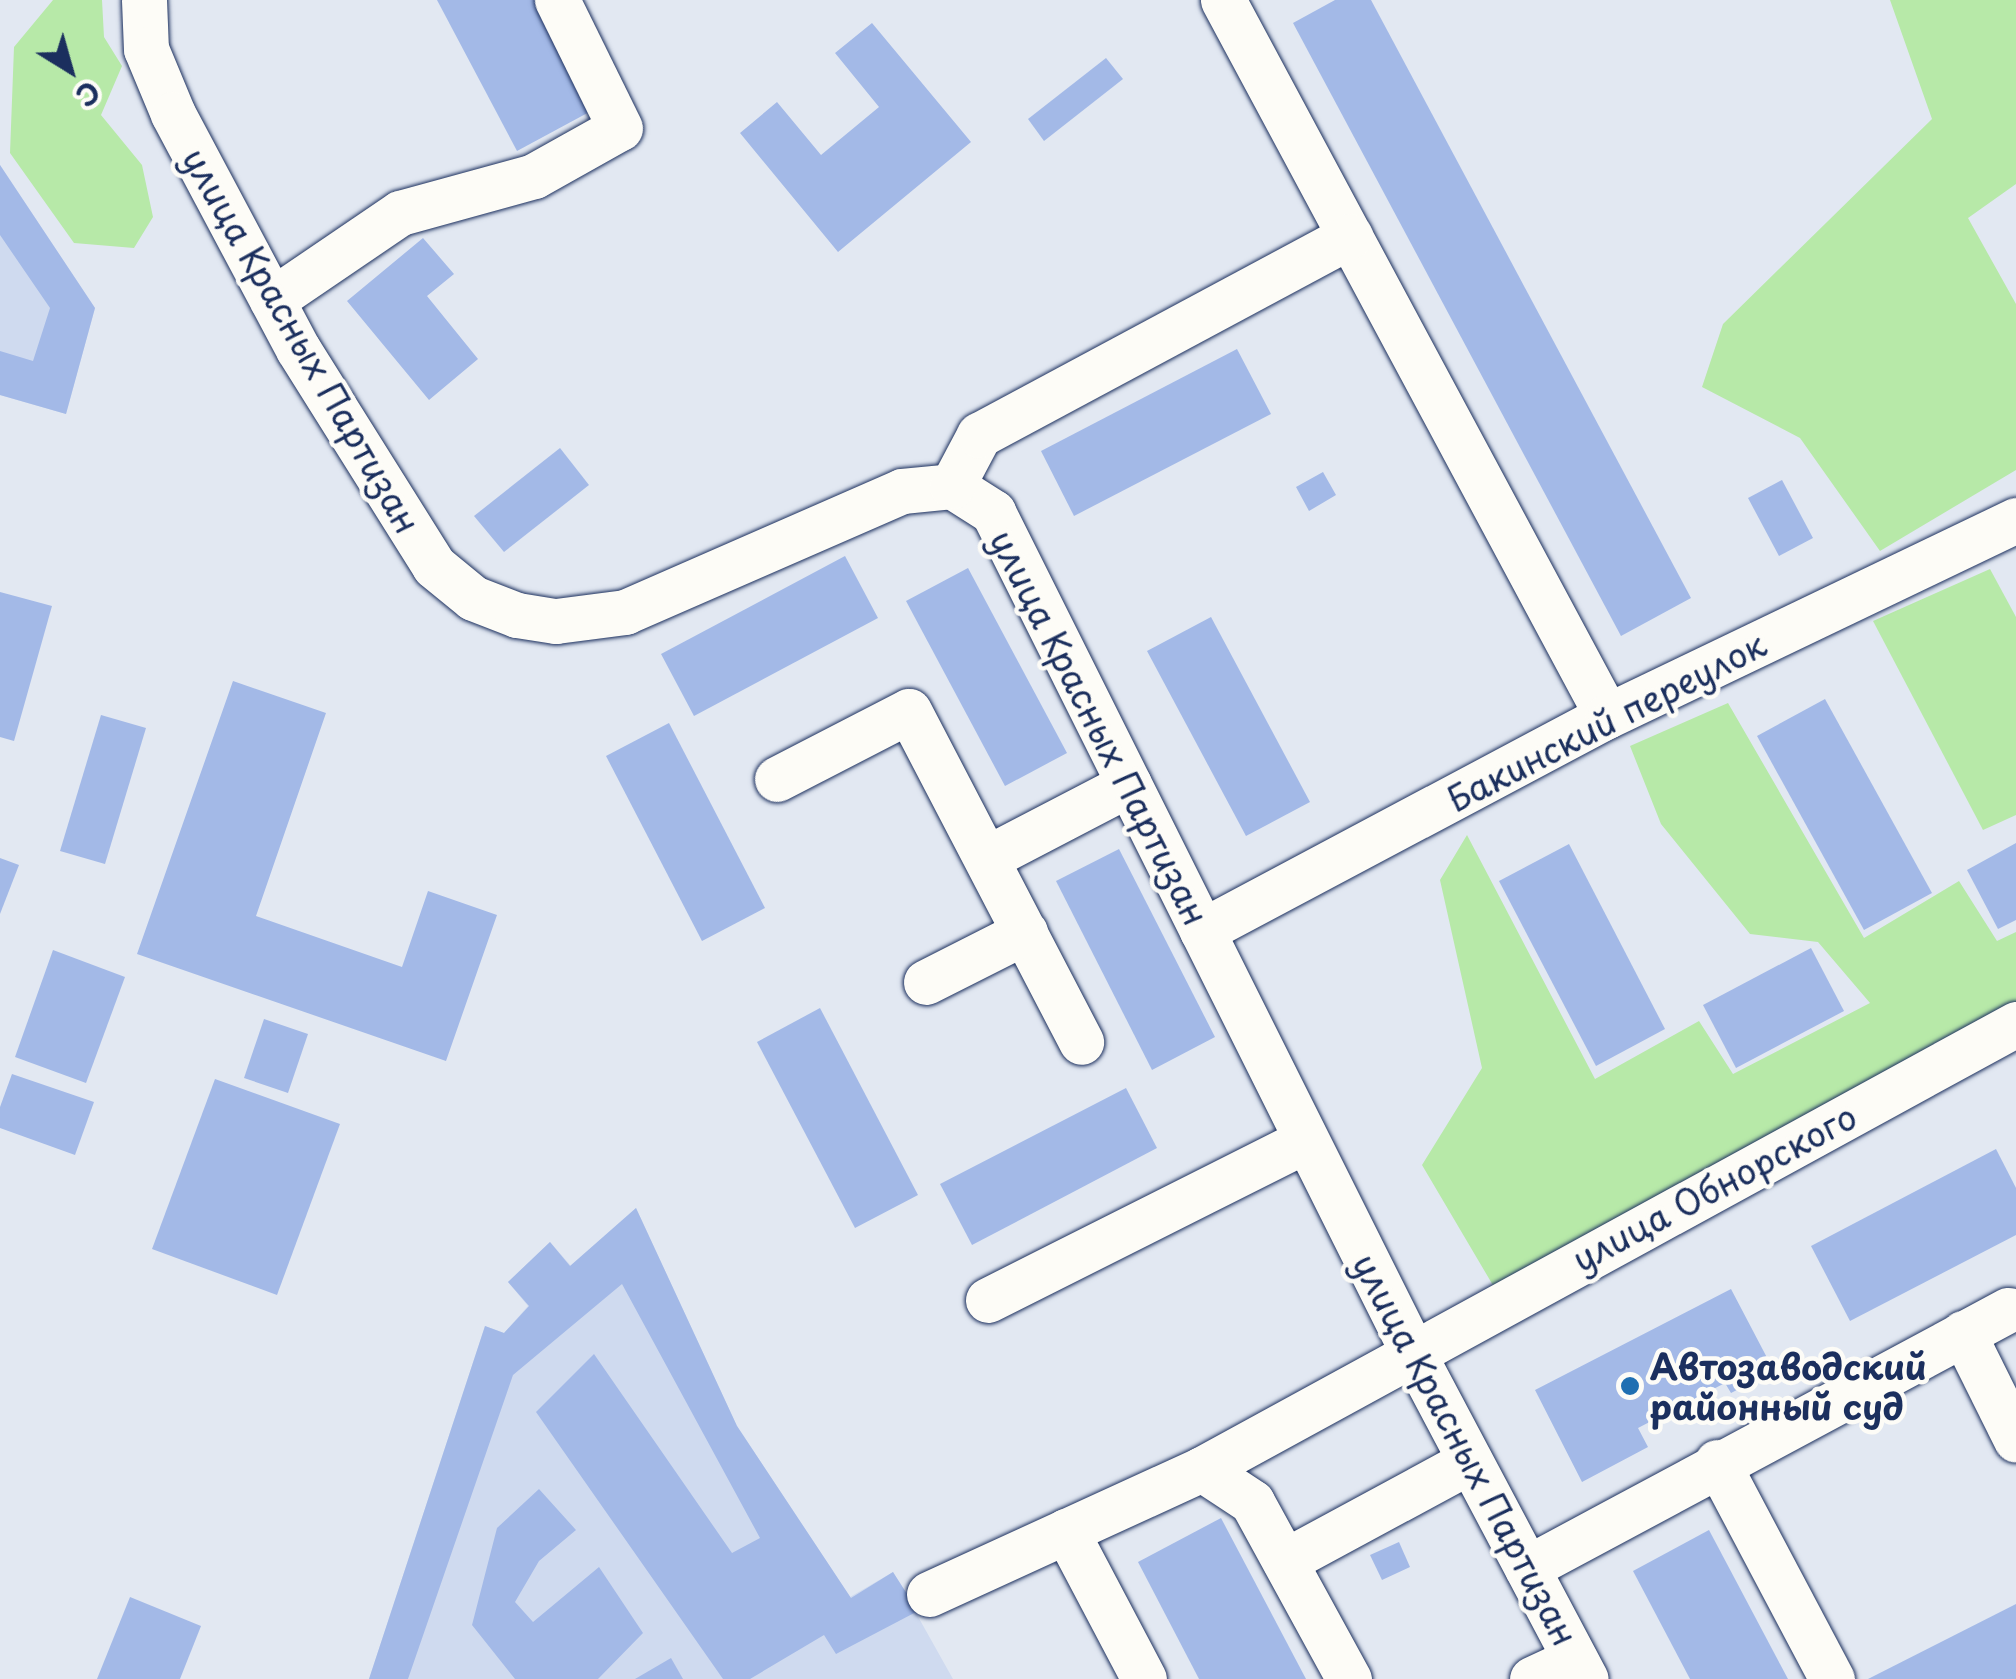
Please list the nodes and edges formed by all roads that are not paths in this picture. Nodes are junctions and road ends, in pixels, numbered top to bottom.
1 (144, 0) edge
2 (557, 0) edge
3 (1223, 0) edge
4 (1350, 236) junction
5 (272, 300) junction
6 (952, 486) junction
7 (2016, 520) edge
8 (1608, 716) junction
9 (777, 779) dead end
10 (1128, 784) junction
11 (987, 858) junction
12 (1202, 931) junction
13 (1024, 932) junction
14 (926, 982) dead end
15 (2016, 1024) edge
16 (1081, 1042) dead end
17 (1306, 1140) junction
18 (988, 1300) dead end
19 (2008, 1310) dead end
20 (1963, 1334) junction
21 (1412, 1351) junction
22 (2016, 1440) edge
23 (1470, 1460) junction
24 (1717, 1462) junction
25 (1202, 1468) junction
26 (1066, 1531) junction
27 (1285, 1562) junction
28 (1527, 1568) junction
29 (929, 1594) dead end
30 (1581, 1669) edge
31 (1144, 1679) edge
32 (1349, 1679) edge
33 (1532, 1679) edge
34 (1832, 1679) edge

1 - 5 street, улица Красных Партизан
2 - 5 street
3 - 4 street
4 - 6 street
4 - 8 street
5 - 6 street, улица Красных Партизан
6 - 10 street, улица Красных Партизан
7 - 8 street, Бакинский переулок
8 - 12 street, Бакинский переулок
9 - 11 street
10 - 11 street
10 - 12 street, улица Красных Партизан
11 - 13 street
12 - 17 street, улица Красных Партизан
13 - 14 street
13 - 16 street
15 - 21 street, улица Обнорского
17 - 18 street
17 - 21 street, улица Красных Партизан
19 - 20 street
20 - 22 street
20 - 24 street
21 - 23 street, улица Красных Партизан
21 - 25 street, улица Обнорского
23 - 27 street
23 - 28 street, улица Красных Партизан
24 - 28 street
24 - 34 street
25 - 26 street, улица Обнорского
25 - 27 street
26 - 29 street, улица Обнорского
26 - 31 street
27 - 32 street
28 - 30 street, улица Красных Партизан
30 - 33 street

